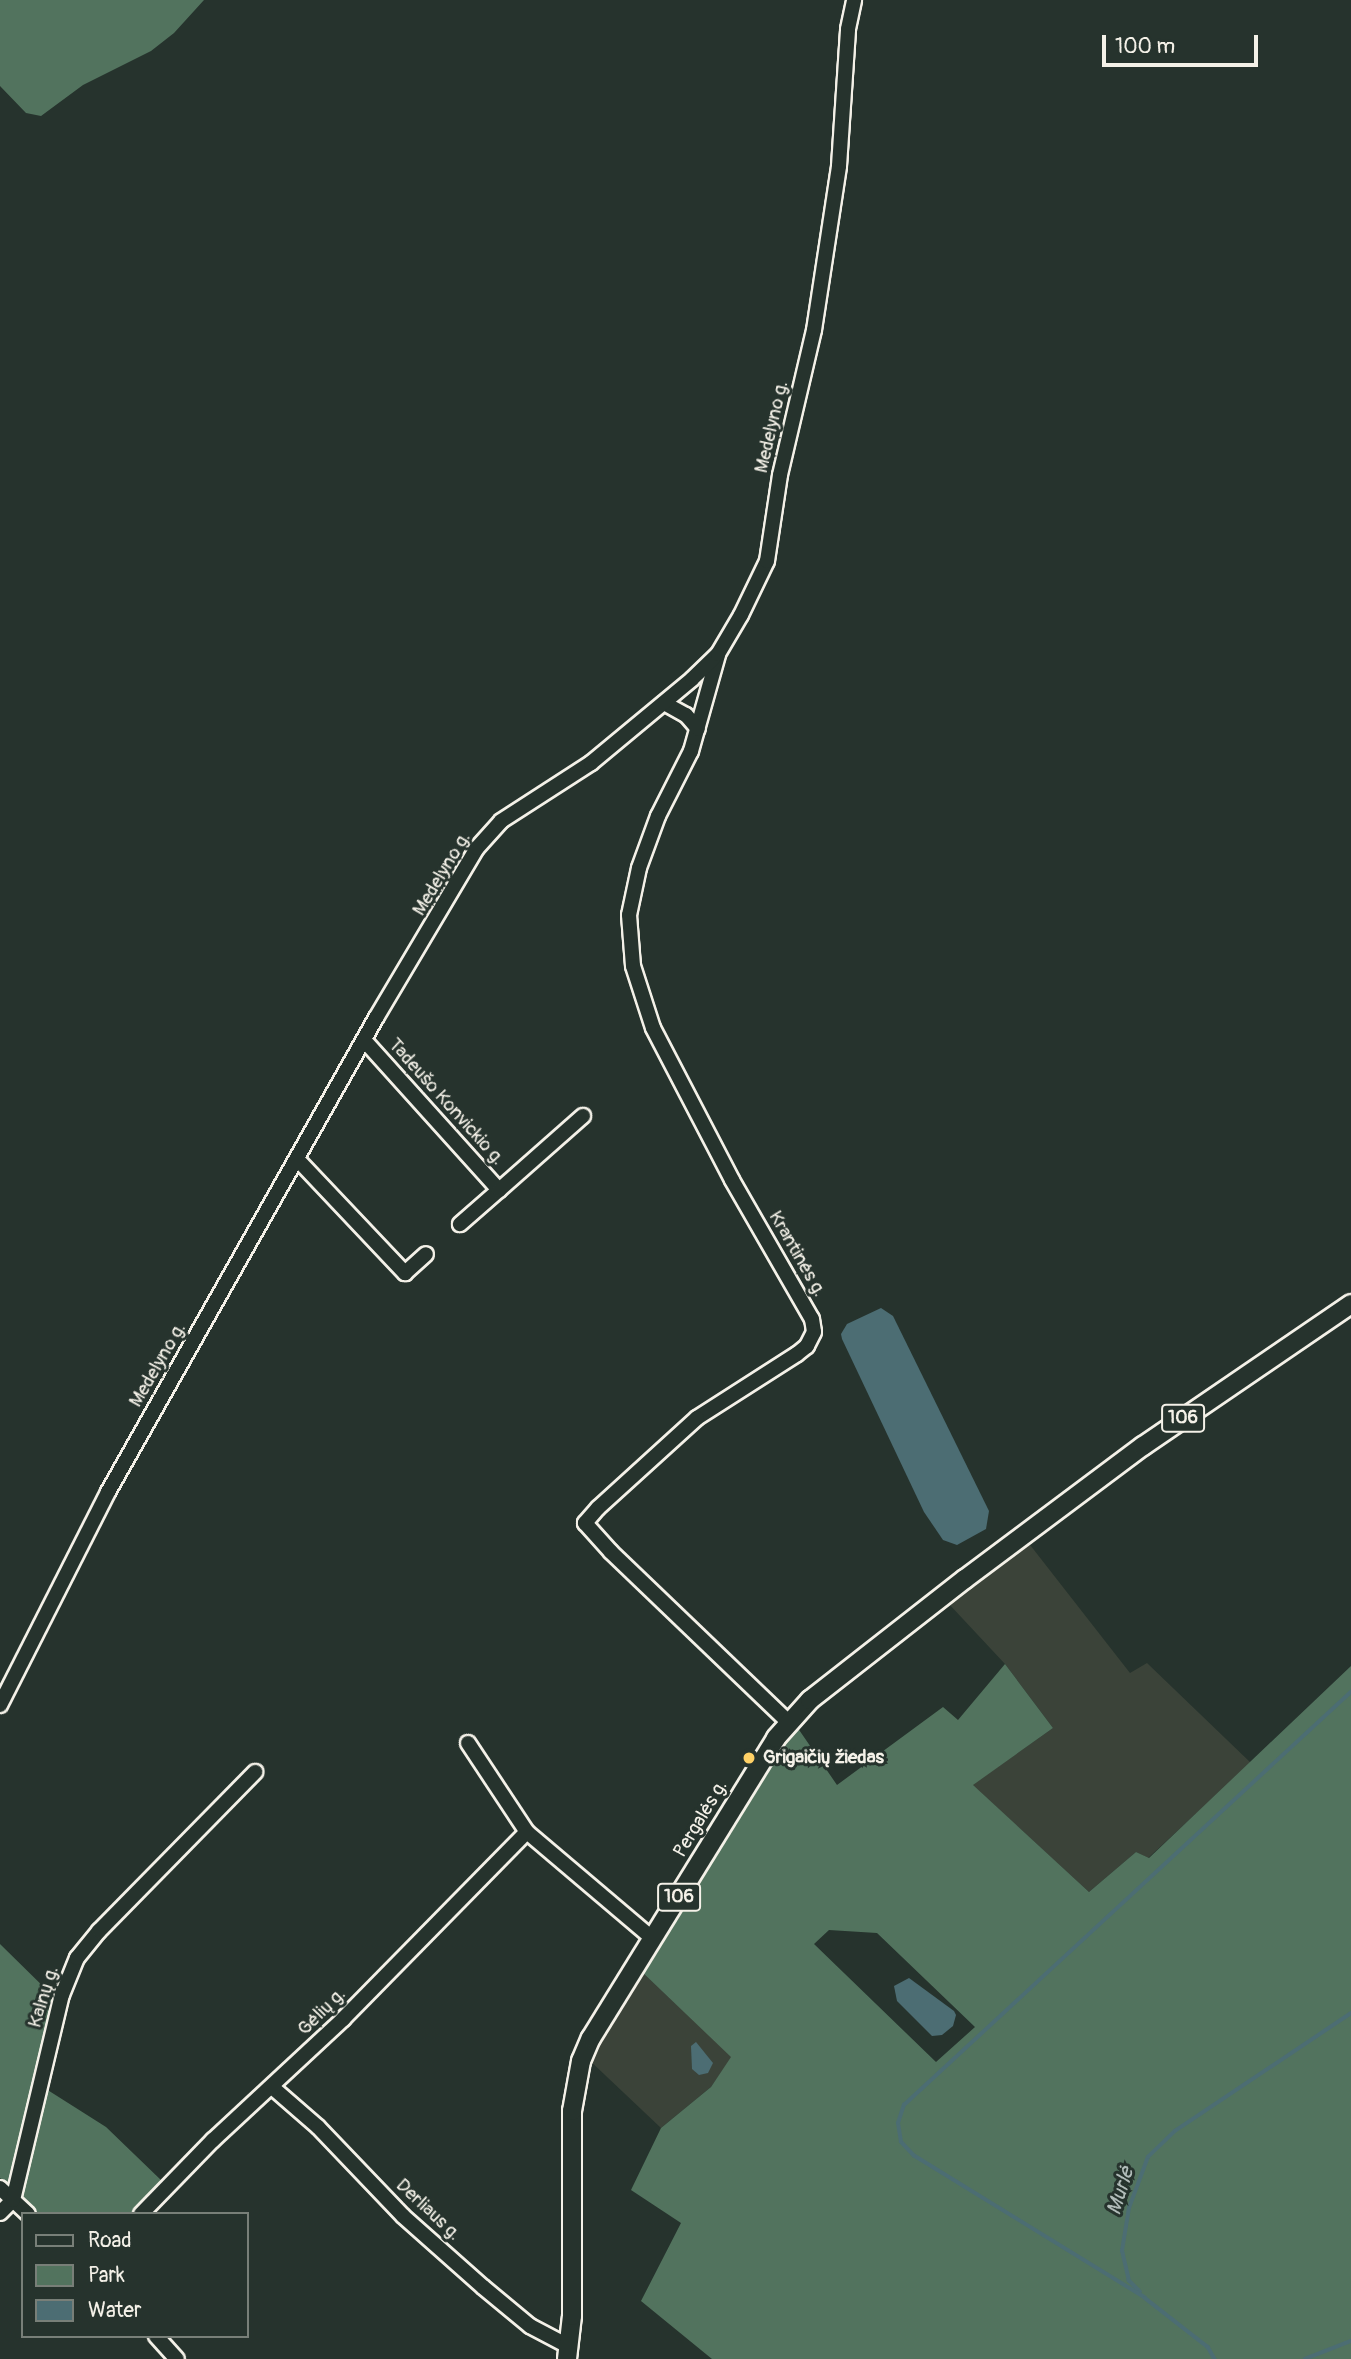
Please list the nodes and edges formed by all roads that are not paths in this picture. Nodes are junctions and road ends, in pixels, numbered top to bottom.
1 (854, 0) edge
2 (718, 654) junction
3 (664, 703) junction
4 (698, 729) junction
5 (364, 1040) junction
6 (583, 1116) dead end
7 (298, 1160) junction
8 (499, 1190) junction
9 (460, 1224) dead end
10 (426, 1254) dead end
11 (1351, 1304) edge
12 (0, 1705) edge
13 (788, 1722) junction
14 (468, 1743) dead end
15 (255, 1772) dead end
16 (527, 1832) junction
17 (653, 1939) junction
18 (272, 2087) junction
19 (0, 2188) edge
20 (13, 2200) junction
21 (26, 2212) edge
22 (143, 2212) edge
23 (0, 2213) edge
24 (158, 2338) edge
25 (568, 2353) edge
26 (177, 2359) edge

1 - 2 street, Medelyno g.
2 - 3 street, Medelyno g.
2 - 4 street, Krantinės g.
3 - 4 street
3 - 5 street, Medelyno g.
4 - 13 street, Krantinės g.
5 - 7 street, Medelyno g.
5 - 8 street, Tadeušo Konvickio g.
6 - 8 street, Tadeušo Konvickio g.
7 - 10 street
7 - 12 street, Medelyno g.
8 - 9 street, Tadeušo Konvickio g.
11 - 13 main road, Pergalės g. / 106
13 - 17 main road, Pergalės g. / 106
14 - 16 street
15 - 20 street, Kalnų g.
16 - 17 street
16 - 18 street, Gėlių g.
17 - 25 main road, Pergalės g. / 106
18 - 22 street, Gėlių g.
18 - 25 street, Derliaus g.
19 - 20 street
20 - 21 street
20 - 23 street
24 - 26 street

